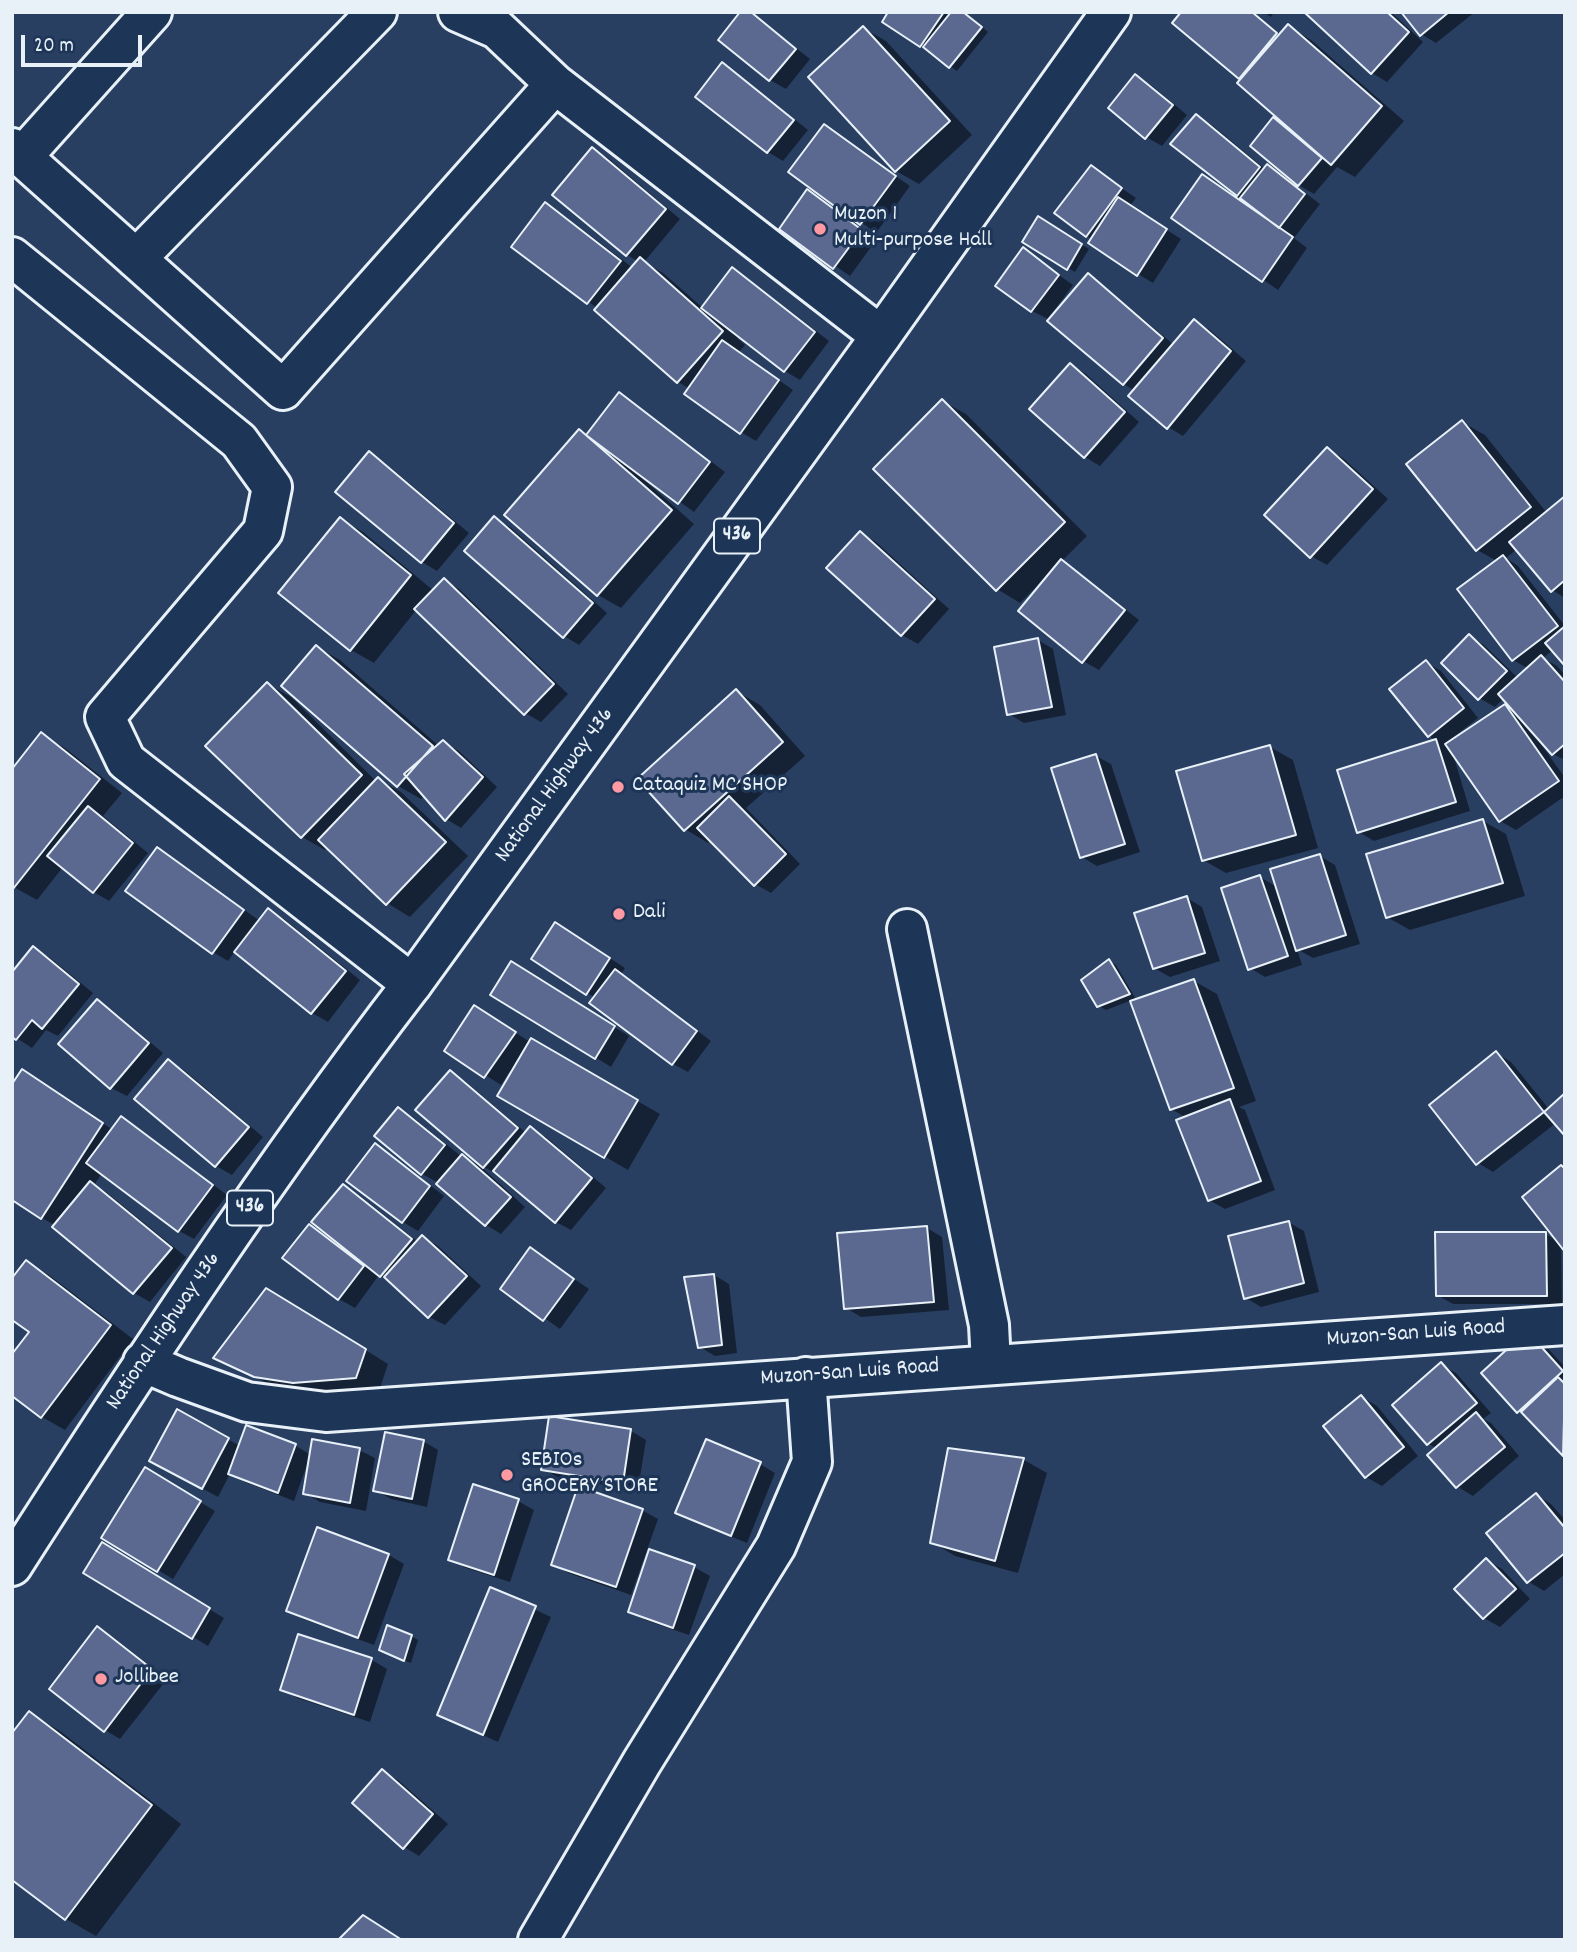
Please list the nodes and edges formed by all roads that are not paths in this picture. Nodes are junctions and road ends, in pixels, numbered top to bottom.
1 (152, 12) edge
2 (377, 12) edge
3 (458, 12) edge
4 (1111, 12) edge
5 (555, 83) junction
6 (17, 152) edge
7 (12, 257) edge
8 (136, 260) junction
9 (881, 336) junction
10 (907, 929) dead end
11 (412, 984) junction
12 (1565, 1325) edge
13 (144, 1362) junction
14 (991, 1364) junction
15 (806, 1377) junction
16 (24, 1525) edge
17 (12, 1566) edge
18 (538, 1940) edge

1 - 6 street
2 - 8 street
3 - 5 street
4 - 9 street, National Highway 436 / 436
5 - 8 street
5 - 9 street
6 - 8 street
7 - 11 street
9 - 11 street, National Highway 436 / 436
10 - 14 street
11 - 13 street, National Highway 436 / 436
12 - 14 street, Muzon-San Luis Road
13 - 15 street, Muzon-San Luis Road
13 - 16 street, National Highway 436 / 436
14 - 15 street, Muzon-San Luis Road
15 - 18 street
16 - 17 street, National Highway 436 / 436

